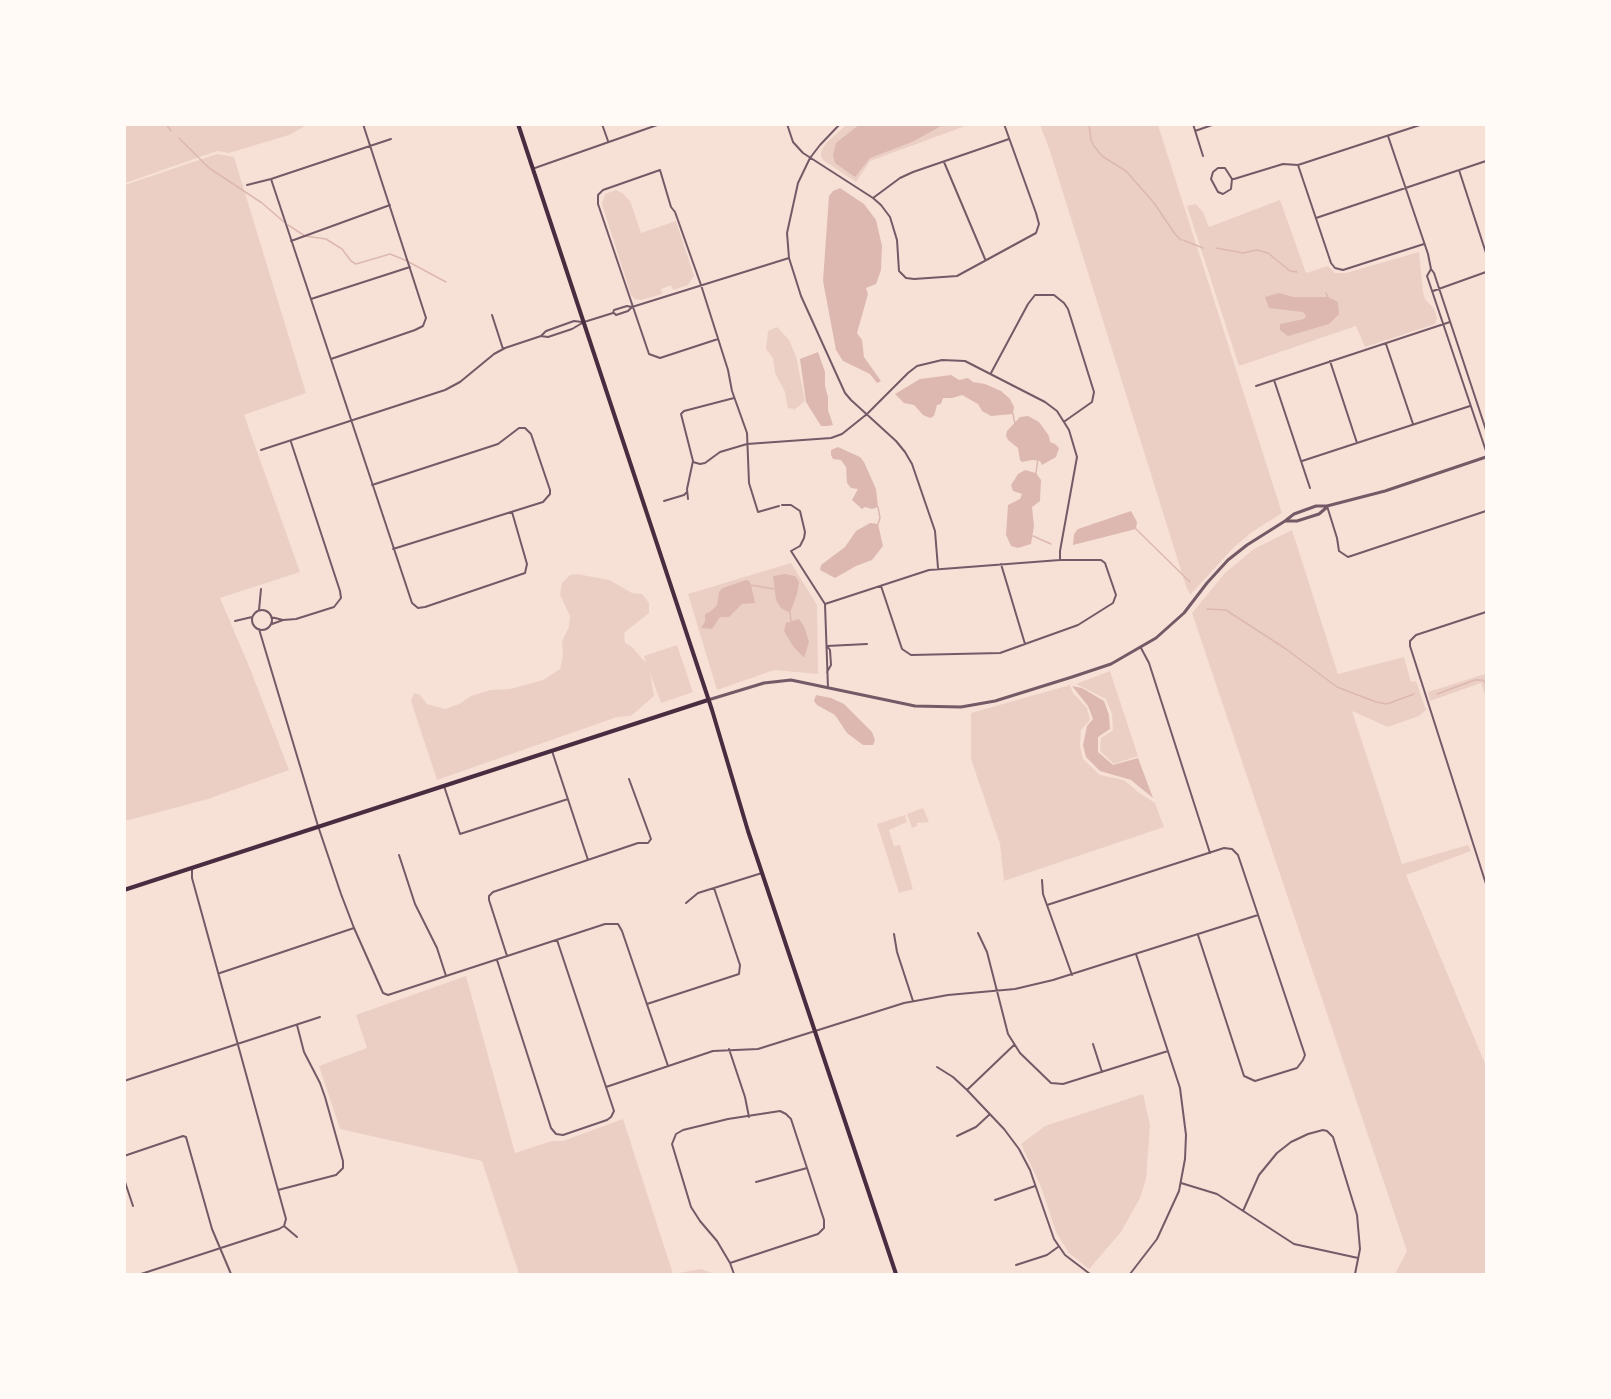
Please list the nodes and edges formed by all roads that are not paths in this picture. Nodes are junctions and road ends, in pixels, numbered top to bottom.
1 (363, 124) edge
2 (518, 124) edge
3 (602, 124) edge
4 (660, 124) edge
5 (787, 124) edge
6 (840, 124) edge
7 (1004, 124) edge
8 (1193, 124) edge
9 (1215, 124) edge
10 (1423, 124) edge
11 (1195, 131) junction
12 (1388, 136) junction
13 (391, 139) dead end
14 (1010, 139) junction
15 (608, 141) junction
16 (370, 145) junction
17 (1203, 156) dead end
18 (810, 158) junction
19 (1486, 161) edge
20 (944, 162) junction
21 (1298, 165) junction
22 (532, 169) junction
23 (1459, 170) junction
24 (271, 179) junction
25 (1232, 179) junction
26 (247, 185) dead end
27 (1406, 189) junction
28 (873, 198) junction
29 (390, 206) junction
30 (1316, 218) junction
31 (291, 241) junction
32 (1424, 244) junction
33 (1486, 252) edge
34 (789, 258) junction
35 (986, 260) junction
36 (410, 267) junction
37 (1431, 269) junction
38 (1486, 272) edge
39 (701, 285) junction
40 (1439, 288) junction
41 (1432, 291) junction
42 (311, 299) junction
43 (632, 307) junction
44 (492, 315) dead end
45 (585, 322) junction
46 (1450, 322) junction
47 (1443, 324) junction
48 (541, 336) junction
49 (718, 339) junction
50 (1386, 343) junction
51 (503, 349) junction
52 (331, 359) junction
53 (1330, 361) junction
54 (991, 373) junction
55 (1274, 380) junction
56 (1256, 386) dead end
57 (734, 398) junction
58 (1471, 406) junction
59 (867, 414) junction
60 (352, 420) junction
61 (1065, 421) junction
62 (1413, 424) junction
63 (1486, 430) edge
64 (291, 442) junction
65 (1357, 443) junction
66 (747, 444) junction
67 (261, 450) dead end
68 (1486, 451) edge
69 (1486, 457) edge
70 (1302, 461) junction
71 (693, 462) junction
72 (372, 485) junction
73 (1310, 488) dead end
74 (687, 489) junction
75 (688, 499) dead end
76 (664, 501) dead end
77 (1327, 506) junction
78 (1486, 511) edge
79 (512, 512) junction
80 (1286, 521) junction
81 (393, 549) junction
82 (1060, 560) junction
83 (1001, 564) junction
84 (938, 568) junction
85 (881, 586) junction
86 (261, 589) dead end
87 (261, 602) junction
88 (825, 604) junction
89 (265, 610) junction
90 (258, 611) junction
91 (1486, 612) edge
92 (252, 617) junction
93 (271, 617) junction
94 (244, 620) junction
95 (283, 620) junction
96 (235, 621) dead end
97 (252, 624) junction
98 (271, 625) junction
99 (259, 629) junction
100 (266, 629) junction
101 (263, 639) junction
102 (867, 644) dead end
103 (1025, 644) junction
104 (827, 646) junction
105 (1141, 648) junction
106 (828, 687) junction
107 (708, 700) junction
108 (552, 750) junction
109 (629, 779) dead end
110 (444, 786) junction
111 (568, 799) junction
112 (318, 826) junction
113 (1210, 853) junction
114 (399, 855) dead end
115 (588, 860) junction
116 (192, 868) junction
117 (762, 873) junction
118 (1042, 880) dead end
119 (1486, 884) edge
120 (714, 888) junction
121 (124, 890) edge
122 (686, 903) dead end
123 (1047, 905) junction
124 (1258, 915) junction
125 (354, 928) junction
126 (978, 933) dead end
127 (894, 934) dead end
128 (1197, 934) junction
129 (557, 940) junction
130 (1136, 954) junction
131 (507, 957) junction
132 (497, 960) junction
133 (219, 973) junction
134 (1072, 975) junction
135 (446, 976) junction
136 (995, 991) junction
137 (913, 1001) junction
138 (648, 1004) junction
139 (321, 1017) dead end
140 (297, 1025) junction
141 (814, 1031) junction
142 (238, 1044) junction
143 (1093, 1044) dead end
144 (1014, 1045) junction
145 (729, 1049) junction
146 (1168, 1051) junction
147 (668, 1066) junction
148 (937, 1067) dead end
149 (1102, 1072) junction
150 (124, 1081) edge
151 (606, 1088) junction
152 (967, 1090) junction
153 (990, 1114) junction
154 (748, 1117) junction
155 (957, 1136) dead end
156 (124, 1156) edge
157 (807, 1168) junction
158 (124, 1179) edge
159 (756, 1182) dead end
160 (1181, 1183) junction
161 (1035, 1186) junction
162 (278, 1190) junction
163 (995, 1200) dead end
164 (133, 1206) dead end
165 (1243, 1211) junction
166 (284, 1226) junction
167 (297, 1237) dead end
168 (1058, 1246) junction
169 (220, 1248) junction
170 (1359, 1258) junction
171 (730, 1263) junction
172 (1017, 1265) dead end
173 (156, 1269) junction
174 (141, 1275) edge
175 (158, 1275) edge
176 (231, 1275) edge
177 (734, 1275) edge
178 (896, 1275) edge
179 (1090, 1275) edge
180 (1130, 1275) edge
181 (1355, 1275) edge

1 - 16 street
2 - 22 main road
3 - 15 street
4 - 15 street
5 - 18 street
6 - 18 street
7 - 14 street
8 - 11 street
9 - 11 street
10 - 12 street
11 - 17 street
12 - 21 street
12 - 27 street
13 - 16 street
14 - 20 street
14 - 35 street
15 - 22 street
16 - 24 street
16 - 29 street
18 - 28 street
18 - 34 street
19 - 23 street
20 - 28 street
20 - 35 street
21 - 25 street
21 - 30 street
22 - 45 main road
23 - 27 street
23 - 33 street
24 - 26 street
24 - 31 street
25 - 25 street
27 - 30 street
27 - 32 street
28 - 35 street
29 - 31 street
29 - 36 street
30 - 32 street
31 - 42 street
32 - 37 street
34 - 39 street
34 - 59 street
36 - 42 street
36 - 52 street
37 - 40 street
37 - 41 street
38 - 40 street
39 - 43 street
39 - 43 street
39 - 49 street
40 - 41 street
40 - 46 street
41 - 47 street
42 - 52 street
43 - 45 street
43 - 49 street
44 - 51 street
45 - 48 street
45 - 48 street
45 - 107 main road
46 - 47 street
46 - 63 street
47 - 50 street
47 - 58 street
48 - 51 street
49 - 57 street
50 - 53 street
50 - 62 street
51 - 60 street
52 - 60 street
53 - 55 street
53 - 65 street
54 - 59 street
54 - 61 street
54 - 61 street
55 - 56 street
55 - 70 street
57 - 66 street
57 - 71 street
58 - 62 street
58 - 68 street
59 - 66 street
59 - 84 street
60 - 64 street
60 - 72 street
61 - 82 street
62 - 65 street
64 - 67 street
64 - 95 street
65 - 70 street
66 - 71 street
66 - 88 street
69 - 77 street
70 - 73 street
71 - 74 street
72 - 79 street
72 - 81 street
74 - 75 street
74 - 76 street
77 - 78 street
77 - 80 street
77 - 80 street
79 - 81 street
79 - 81 street
80 - 105 street
82 - 83 street
82 - 103 street
83 - 84 street
83 - 103 street
84 - 85 street
85 - 88 street
85 - 103 street
86 - 87 street
87 - 89 street
87 - 90 street
88 - 104 street
89 - 90 street
89 - 93 street
90 - 92 street
91 - 119 street
92 - 94 street
92 - 97 street
93 - 95 street
93 - 98 street
94 - 96 street
94 - 97 street
95 - 98 street
97 - 99 street
98 - 100 street
99 - 100 street
99 - 101 street
100 - 101 street
101 - 112 street
102 - 104 street
104 - 106 street
105 - 106 street
105 - 113 street
106 - 107 street
107 - 108 main road
107 - 117 main road
108 - 110 main road
108 - 111 street
109 - 115 street
110 - 111 street
110 - 112 main road
111 - 115 street
112 - 116 main road
112 - 125 street
113 - 123 street
113 - 124 street
114 - 135 street
115 - 131 street
116 - 121 main road
116 - 133 street
117 - 120 street
117 - 141 main road
118 - 123 street
120 - 122 street
120 - 138 street
123 - 134 street
124 - 128 street
124 - 128 street
125 - 133 street
125 - 135 street
126 - 136 street
127 - 137 street
128 - 130 street
129 - 131 street
129 - 138 street
129 - 151 street
130 - 134 street
130 - 146 street
131 - 132 street
132 - 135 street
132 - 151 street
133 - 142 street
134 - 136 street
136 - 137 street
136 - 144 street
137 - 141 street
138 - 147 street
139 - 140 street
140 - 142 street
140 - 162 street
141 - 145 street
141 - 178 main road
142 - 150 street
142 - 162 street
143 - 149 street
144 - 149 street
144 - 152 street
145 - 147 street
145 - 154 street
146 - 149 street
146 - 160 street
147 - 151 street
148 - 152 street
152 - 153 street
153 - 155 street
153 - 161 street
154 - 157 street
154 - 171 street
156 - 169 street
157 - 159 street
157 - 171 street
158 - 164 street
160 - 165 street
160 - 180 street
161 - 163 street
161 - 168 street
162 - 166 street
165 - 170 street
165 - 170 street
166 - 167 street
166 - 169 street
168 - 172 street
168 - 179 street
169 - 173 street
169 - 176 street
170 - 181 street
171 - 177 street
173 - 174 street
173 - 175 street

